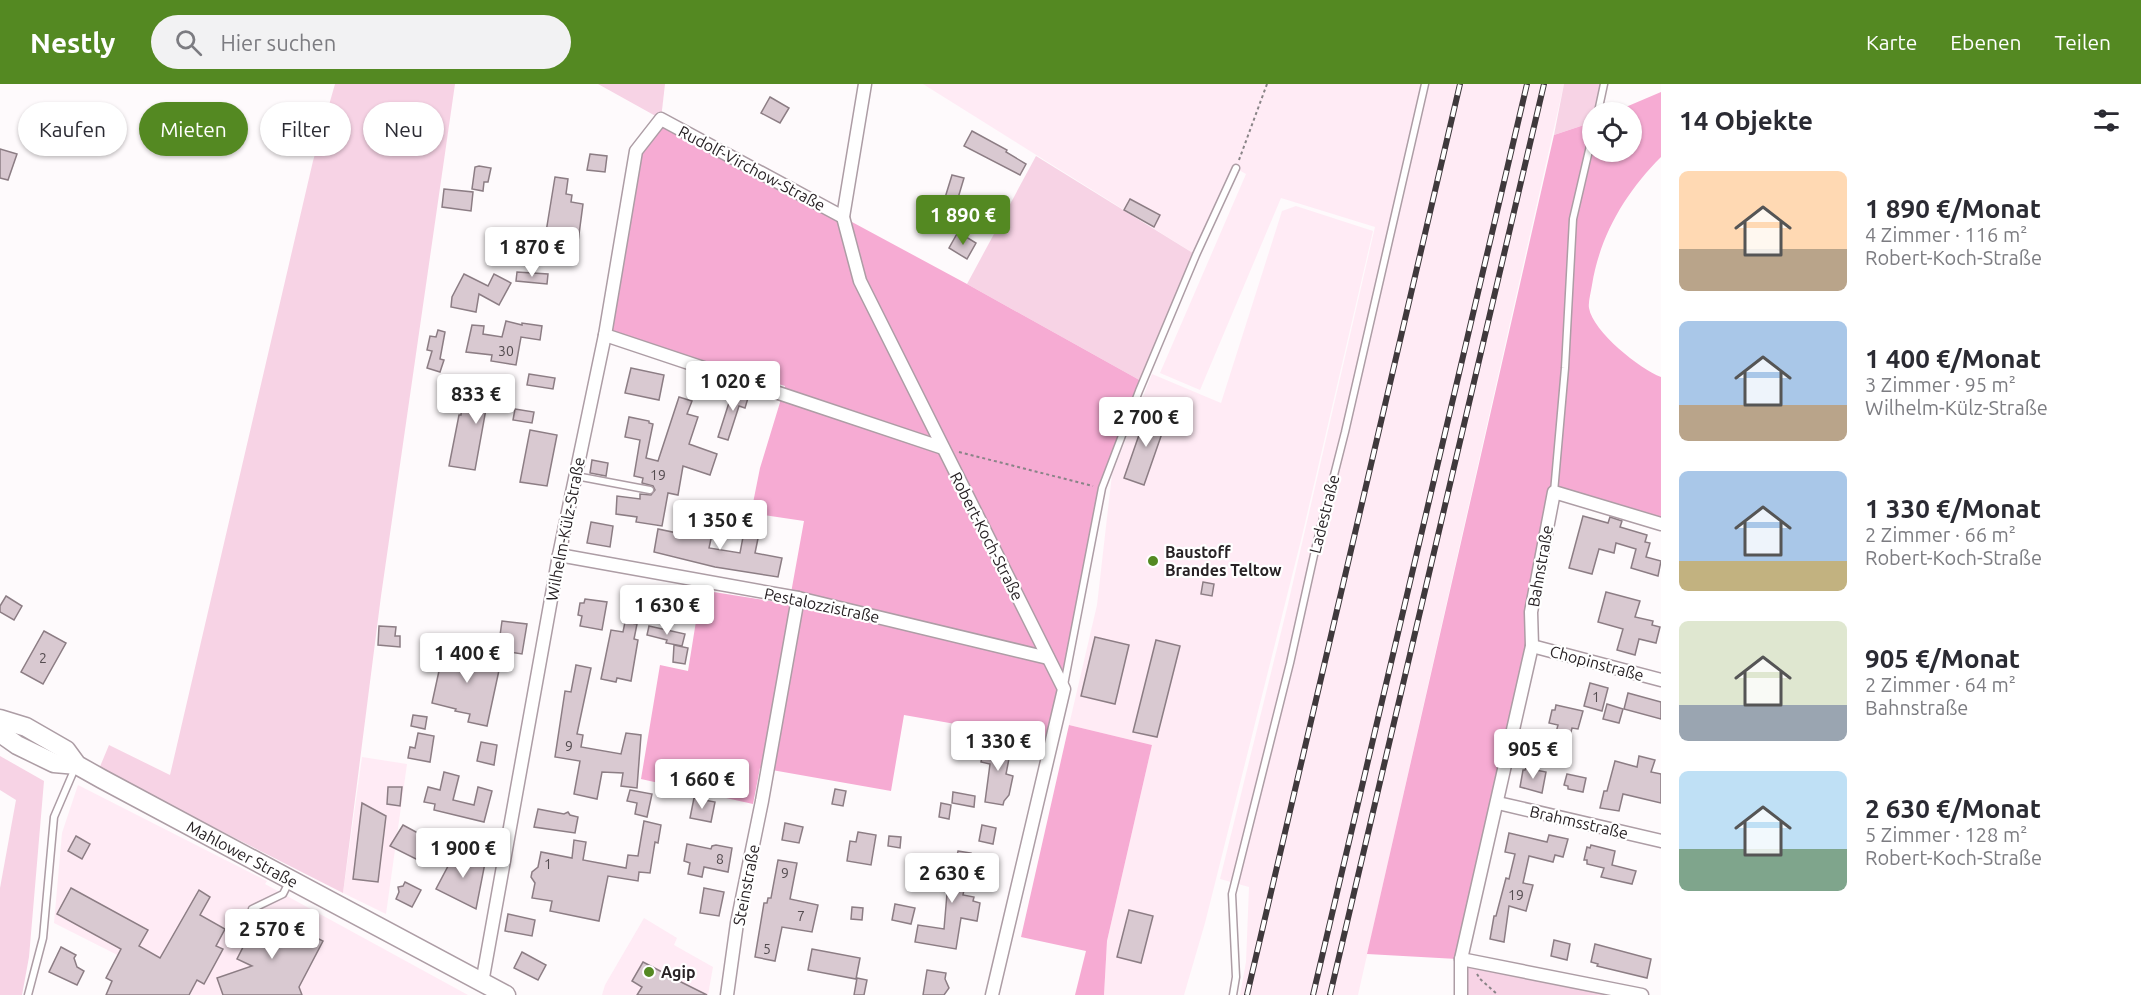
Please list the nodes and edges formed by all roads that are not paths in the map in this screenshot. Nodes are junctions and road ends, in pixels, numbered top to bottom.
1 (865, 84) edge
2 (1425, 84) edge
3 (1604, 84) edge
4 (1600, 102) edge
5 (661, 119) joint
6 (1586, 162) edge
7 (1236, 168) road end
8 (843, 217) junction
9 (605, 335) junction
10 (943, 448) junction
11 (576, 476) junction
12 (650, 490) dead end
13 (1554, 492) junction
14 (1661, 524) edge
15 (559, 555) junction
16 (798, 598) junction
17 (1532, 646) junction
18 (1048, 658) junction
19 (1661, 680) edge
20 (1064, 689) junction
21 (0, 719) edge
22 (0, 733) edge
23 (77, 765) junction
24 (1498, 803) junction
25 (452, 834) dead end
26 (1661, 841) edge
27 (506, 853) junction
28 (291, 880) junction
29 (252, 909) dead end
30 (1466, 960) junction
31 (482, 983) junction
32 (503, 994) edge
33 (28, 995) edge
34 (727, 995) edge
35 (992, 995) edge
36 (1233, 995) edge
37 (1461, 995) edge
38 (1642, 995) edge

1 - 8 street, Robert-Koch-Straße
2 - 36 lane, Ladestraße
3 - 4 lane
5 - 8 street, Rudolf-Virchow-Straße
5 - 9 street, Wilhelm-Külz-Straße
6 - 13 lane, Bahnstraße
7 - 20 lane
8 - 10 street, Robert-Koch-Straße
9 - 10 street
9 - 11 street, Wilhelm-Külz-Straße
10 - 18 street, Robert-Koch-Straße
11 - 12 lane
11 - 15 street, Wilhelm-Külz-Straße
13 - 14 street
13 - 17 street, Bahnstraße
15 - 16 street, Pestalozzistraße
15 - 27 street, Wilhelm-Külz-Straße
16 - 18 street, Pestalozzistraße
16 - 34 street, Steinstraße
17 - 19 street, Chopinstraße
17 - 24 street, Bahnstraße
18 - 20 street, Robert-Koch-Straße
20 - 35 street
21 - 23 main road, Mahlower Straße
22 - 23 main road, Mahlower Straße
23 - 28 main road, Mahlower Straße
23 - 33 lane
24 - 26 street, Brahmsstraße
24 - 30 street, Bahnstraße
25 - 27 lane
27 - 31 street, Wilhelm-Külz-Straße
28 - 29 lane
28 - 31 main road, Mahlower Straße
30 - 37 street, Bahnstraße
30 - 38 street
31 - 32 main road, Mahlower Straße

